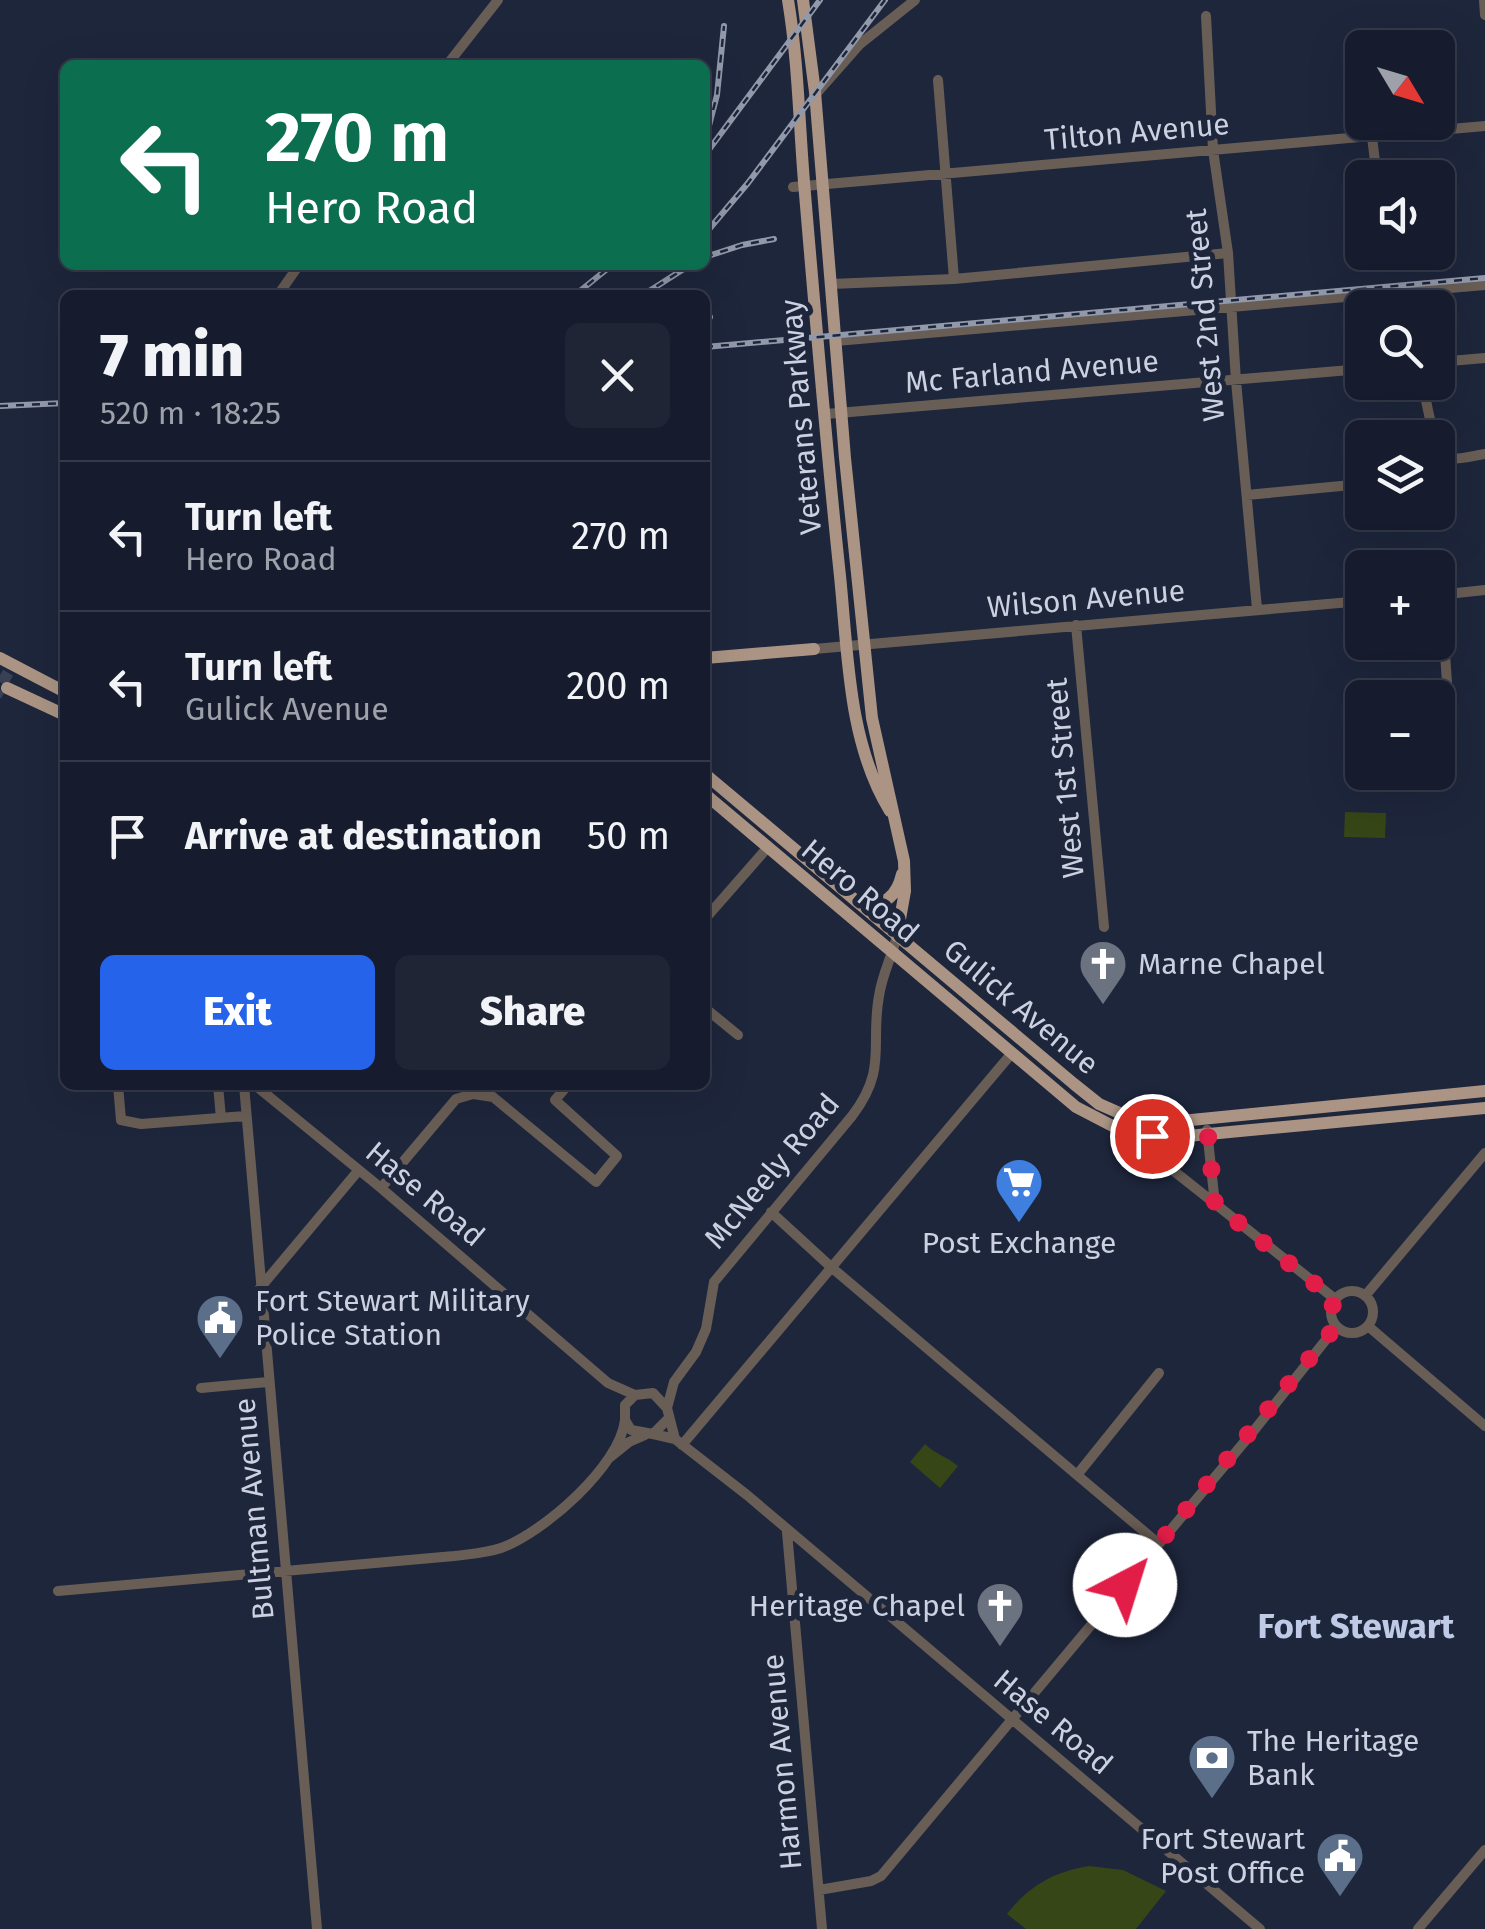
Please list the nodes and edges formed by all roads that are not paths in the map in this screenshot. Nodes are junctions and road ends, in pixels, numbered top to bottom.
1 (498, 0) edge
2 (788, 0) edge
3 (804, 0) edge
4 (914, 0) edge
5 (1484, 0) edge
6 (1206, 16) dead end
7 (1485, 16) edge
8 (451, 60) edge
9 (938, 80) dead end
10 (816, 95) junction
11 (1485, 126) edge
12 (1455, 129) edge
13 (1345, 139) edge
14 (1213, 150) junction
15 (946, 174) junction
16 (822, 184) junction
17 (799, 186) junction
18 (1228, 253) junction
19 (954, 279) junction
20 (831, 284) junction
21 (1485, 284) edge
22 (1230, 308) junction
23 (836, 341) junction
24 (1485, 358) edge
25 (1455, 361) edge
26 (1345, 371) edge
27 (1236, 381) junction
28 (842, 413) junction
29 (826, 414) junction
30 (1485, 454) edge
31 (1455, 459) edge
32 (1345, 486) edge
33 (1246, 495) junction
34 (1485, 590) edge
35 (1455, 593) edge
36 (1345, 602) edge
37 (1257, 609) junction
38 (1076, 625) junction
39 (864, 644) junction
40 (848, 646) junction
41 (814, 649) joint
42 (0, 658) edge
43 (710, 658) edge
44 (10, 689) dead end
45 (60, 689) edge
46 (60, 713) edge
47 (710, 778) edge
48 (710, 798) edge
49 (897, 822) junction
50 (768, 847) junction
51 (904, 861) junction
52 (860, 904) junction
53 (710, 913) edge
54 (1104, 927) dead end
55 (895, 943) junction
56 (710, 1012) edge
57 (738, 1036) dead end
58 (1012, 1052) junction
59 (118, 1090) edge
60 (218, 1090) edge
61 (244, 1090) edge
62 (261, 1090) edge
63 (564, 1090) edge
64 (1485, 1091) edge
65 (1485, 1108) edge
66 (245, 1116) junction
67 (221, 1118) junction
68 (1206, 1120) junction
69 (1126, 1134) junction
70 (1208, 1136) junction
71 (1485, 1153) edge
72 (358, 1171) junction
73 (382, 1188) junction
74 (1215, 1204) junction
75 (772, 1212) junction
76 (831, 1268) junction
77 (259, 1289) junction
78 (1365, 1296) junction
79 (1335, 1300) junction
80 (1336, 1326) junction
81 (1368, 1326) junction
82 (1160, 1373) dead end
83 (679, 1374) junction
84 (268, 1382) junction
85 (608, 1382) junction
86 (201, 1388) dead end
87 (648, 1392) junction
88 (634, 1395) junction
89 (667, 1414) junction
90 (624, 1416) junction
91 (1485, 1426) edge
92 (650, 1435) junction
93 (679, 1442) junction
94 (608, 1459) junction
95 (1077, 1474) junction
96 (788, 1532) junction
97 (1159, 1544) junction
98 (284, 1572) junction
99 (58, 1591) dead end
100 (1012, 1718) junction
101 (1485, 1850) edge
102 (818, 1890) junction
103 (316, 1929) edge
104 (822, 1929) edge
105 (1260, 1929) edge
106 (1418, 1929) edge

1 - 8 street
2 - 17 main road, Veterans Parkway
3 - 10 main road, Veterans Parkway
4 - 10 street
5 - 7 street
6 - 14 street, West 2nd Street
9 - 15 street
10 - 16 main road, Veterans Parkway
11 - 12 street, Tilton Avenue
13 - 14 street, Tilton Avenue
14 - 15 street, Tilton Avenue
14 - 18 street, West 2nd Street
15 - 16 street, Tilton Avenue
15 - 19 street
16 - 17 street, Tilton Avenue
16 - 20 main road, Veterans Parkway
17 - 29 main road, Veterans Parkway
18 - 19 street
18 - 22 street, West 2nd Street
19 - 20 street
20 - 23 main road, Veterans Parkway
21 - 22 street
22 - 23 street
22 - 27 street, West 2nd Street
23 - 28 main road, Veterans Parkway
24 - 25 street
26 - 27 street, Mc Farland Avenue
27 - 28 street, Mc Farland Avenue
27 - 33 street, West 2nd Street
28 - 29 street, Mc Farland Avenue
28 - 39 main road, Veterans Parkway
29 - 40 main road, Veterans Parkway
30 - 31 street
32 - 33 street
33 - 37 street, West 2nd Street
34 - 35 street
36 - 37 street, Wilson Avenue
37 - 38 street, Wilson Avenue
38 - 39 street, Wilson Avenue
38 - 54 street, West 1st Street
39 - 40 street, Wilson Avenue
39 - 49 main road, Veterans Parkway
40 - 41 street, Wilson Avenue
40 - 49 main road, Veterans Parkway
41 - 43 main road
42 - 45 main road
44 - 46 main road
47 - 52 main road, Gulick Avenue
48 - 50 main road, Hero Road
49 - 51 main road
50 - 53 street
50 - 55 main road, Hero Road
51 - 52 main road
51 - 55 main road
52 - 55 main road, Gulick Avenue
55 - 58 main road, Hero Road
55 - 68 main road, Gulick Avenue
55 - 75 street, McNeely Road
56 - 57 street
58 - 69 main road, Hero Road
58 - 76 street
59 - 67 street
60 - 67 street
61 - 66 street, Bultman Avenue
62 - 72 street, Hase Road
63 - 73 street
64 - 68 main road, Gulick Avenue
65 - 70 main road
66 - 67 street
66 - 77 street, Bultman Avenue
68 - 70 street
69 - 70 main road
69 - 74 street
70 - 74 street
71 - 78 street
72 - 73 street, Hase Road
72 - 77 street
73 - 85 street, Hase Road
74 - 79 street
75 - 76 street
75 - 83 street, McNeely Road
76 - 93 street
76 - 95 street
77 - 84 street, Bultman Avenue
78 - 79 street
78 - 81 street
79 - 80 street
80 - 81 street
80 - 97 street
81 - 91 street
82 - 95 street
83 - 87 street
83 - 89 street, McNeely Road
84 - 86 street
84 - 98 street, Bultman Avenue
85 - 88 street
85 - 90 street
87 - 88 street
87 - 89 street
88 - 90 street
89 - 92 street
89 - 93 street
90 - 92 street
90 - 94 street
92 - 93 street
92 - 94 street
93 - 96 street, Hase Road
94 - 98 street
95 - 97 street
96 - 100 street, Hase Road
96 - 102 street, Harmon Avenue
97 - 100 street
98 - 99 street
98 - 103 street, Bultman Avenue
100 - 102 street
100 - 105 street, Hase Road
101 - 106 street
102 - 104 street, Harmon Avenue

